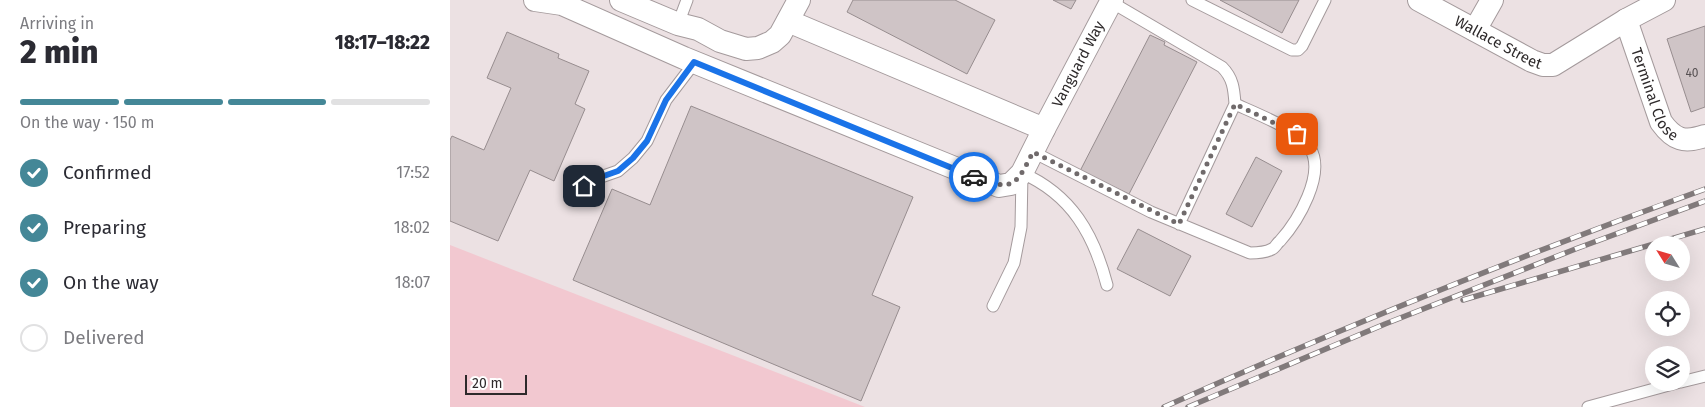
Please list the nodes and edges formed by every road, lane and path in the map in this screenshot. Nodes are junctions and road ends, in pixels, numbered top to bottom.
1 (535, 0) edge
2 (621, 0) edge
3 (688, 0) edge
4 (799, 0) edge
5 (1192, 0) edge
6 (1325, 0) edge
7 (1419, 0) edge
8 (1492, 0) edge
9 (1664, 0) edge
10 (1112, 1) edge
11 (1626, 20) junction
12 (788, 21) junction
13 (688, 26) junction
14 (1475, 30) junction
15 (689, 60) junction
16 (1235, 104) junction
17 (1044, 129) junction
18 (1705, 136) edge
19 (1033, 152) junction
20 (1022, 173) junction
21 (570, 194) dead end
22 (1179, 224) junction
23 (1106, 285) dead end
24 (993, 306) dead end
25 (1705, 376) edge
26 (1690, 380) edge
27 (1648, 391) edge
28 (1588, 407) edge

1 - 15 street
2 - 13 street
3 - 13 lane
4 - 12 street
5 - 6 lane
7 - 14 street, Wallace Street
8 - 14 street
9 - 11 street
10 - 16 lane
10 - 17 street, Vanguard Way
11 - 14 street, Wallace Street
11 - 18 street, Terminal Close
12 - 13 street
12 - 17 street
13 - 15 street
15 - 20 street
15 - 21 lane
16 - 22 lane
16 - 22 lane
17 - 19 street, Vanguard Way
19 - 20 street, Vanguard Way
19 - 22 lane
20 - 23 lane
20 - 24 lane
25 - 26 lane
27 - 28 lane

